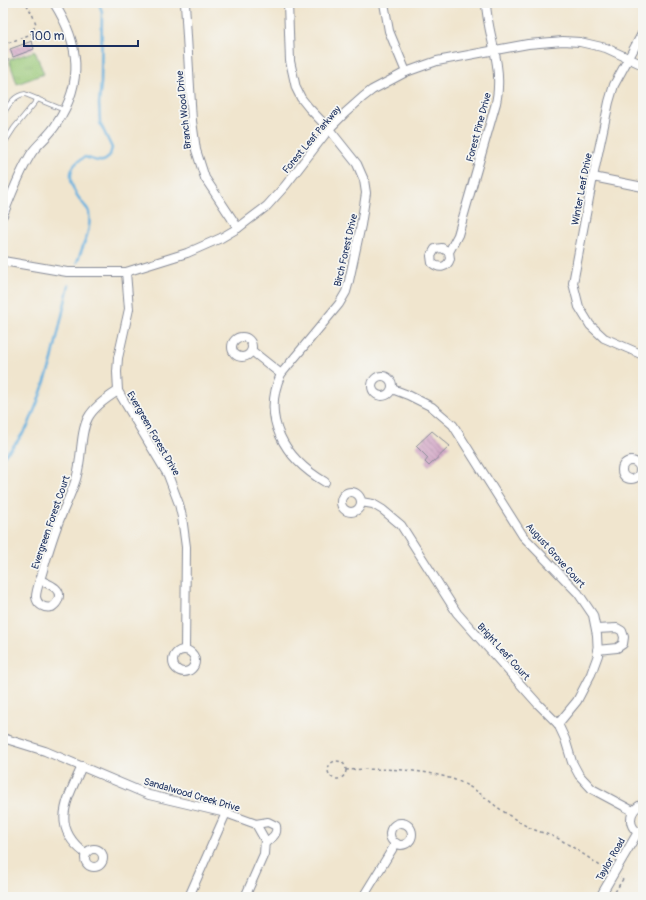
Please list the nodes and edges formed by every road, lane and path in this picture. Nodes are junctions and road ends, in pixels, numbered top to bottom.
1 (26, 3) edge
2 (54, 3) edge
3 (185, 3) edge
4 (288, 3) edge
5 (384, 3) edge
6 (486, 3) edge
7 (643, 32) edge
8 (3, 45) edge
9 (494, 50) junction
10 (3, 57) edge
11 (629, 58) junction
12 (9, 60) dead end
13 (643, 65) edge
14 (406, 72) junction
15 (38, 99) junction
16 (65, 110) junction
17 (3, 114) edge
18 (329, 130) junction
19 (3, 145) edge
20 (593, 176) junction
21 (643, 187) edge
22 (3, 215) edge
23 (238, 228) junction
24 (449, 252) dead end
25 (3, 261) edge
26 (126, 272) junction
27 (252, 351) dead end
28 (643, 355) edge
29 (281, 374) junction
30 (392, 389) dead end
31 (118, 391) junction
32 (325, 482) dead end
33 (360, 502) dead end
34 (40, 580) dead end
35 (596, 629) junction
36 (185, 650) dead end
37 (597, 650) junction
38 (558, 724) junction
39 (3, 738) edge
40 (82, 766) junction
41 (346, 770) junction
42 (643, 804) edge
43 (633, 811) junction
44 (226, 813) junction
45 (256, 824) junction
46 (640, 833) edge
47 (264, 843) junction
48 (396, 843) dead end
49 (85, 853) dead end
50 (608, 872) dead end
51 (618, 876) dead end
52 (190, 897) edge
53 (245, 897) edge
54 (363, 897) edge
55 (600, 897) edge
56 (612, 897) edge

1 - 8 path
2 - 16 street
3 - 23 street, Branch Wood Drive
4 - 18 street, Birch Forest Drive
5 - 14 street
6 - 9 street, Forest Pine Drive
7 - 11 street, Winter Leaf Drive
9 - 11 street, Forest Leaf Parkway
9 - 14 street, Forest Leaf Parkway
9 - 24 street, Forest Pine Drive
10 - 12 path
11 - 13 street, Forest Leaf Parkway
11 - 20 street, Winter Leaf Drive
14 - 18 street, Forest Leaf Parkway
15 - 16 lane
15 - 17 lane
15 - 19 lane
16 - 22 street
18 - 23 street, Forest Leaf Parkway
18 - 29 street, Birch Forest Drive
20 - 21 street
20 - 28 street, Winter Leaf Drive
23 - 26 street, Forest Leaf Parkway
25 - 26 street, Forest Leaf Parkway
26 - 31 street, Evergreen Forest Drive
27 - 29 street
29 - 32 street, Birch Forest Drive
30 - 35 street, August Grove Court
31 - 34 street, Evergreen Forest Court
31 - 36 street, Evergreen Forest Drive
33 - 38 street, Bright Leaf Court
35 - 37 street, August Grove Court
35 - 37 street
37 - 38 street, August Grove Court
38 - 43 street, Bright Leaf Court
39 - 40 street, Sandalwood Creek Drive
40 - 44 street, Sandalwood Creek Drive
40 - 49 street
41 - 41 path
41 - 50 path
42 - 43 street
43 - 46 street, Taylor Road
44 - 45 street, Sandalwood Creek Drive
44 - 52 street
45 - 47 street
45 - 47 street, Sandalwood Creek Drive
46 - 55 street, Taylor Road
47 - 53 street
48 - 54 street
51 - 56 path

